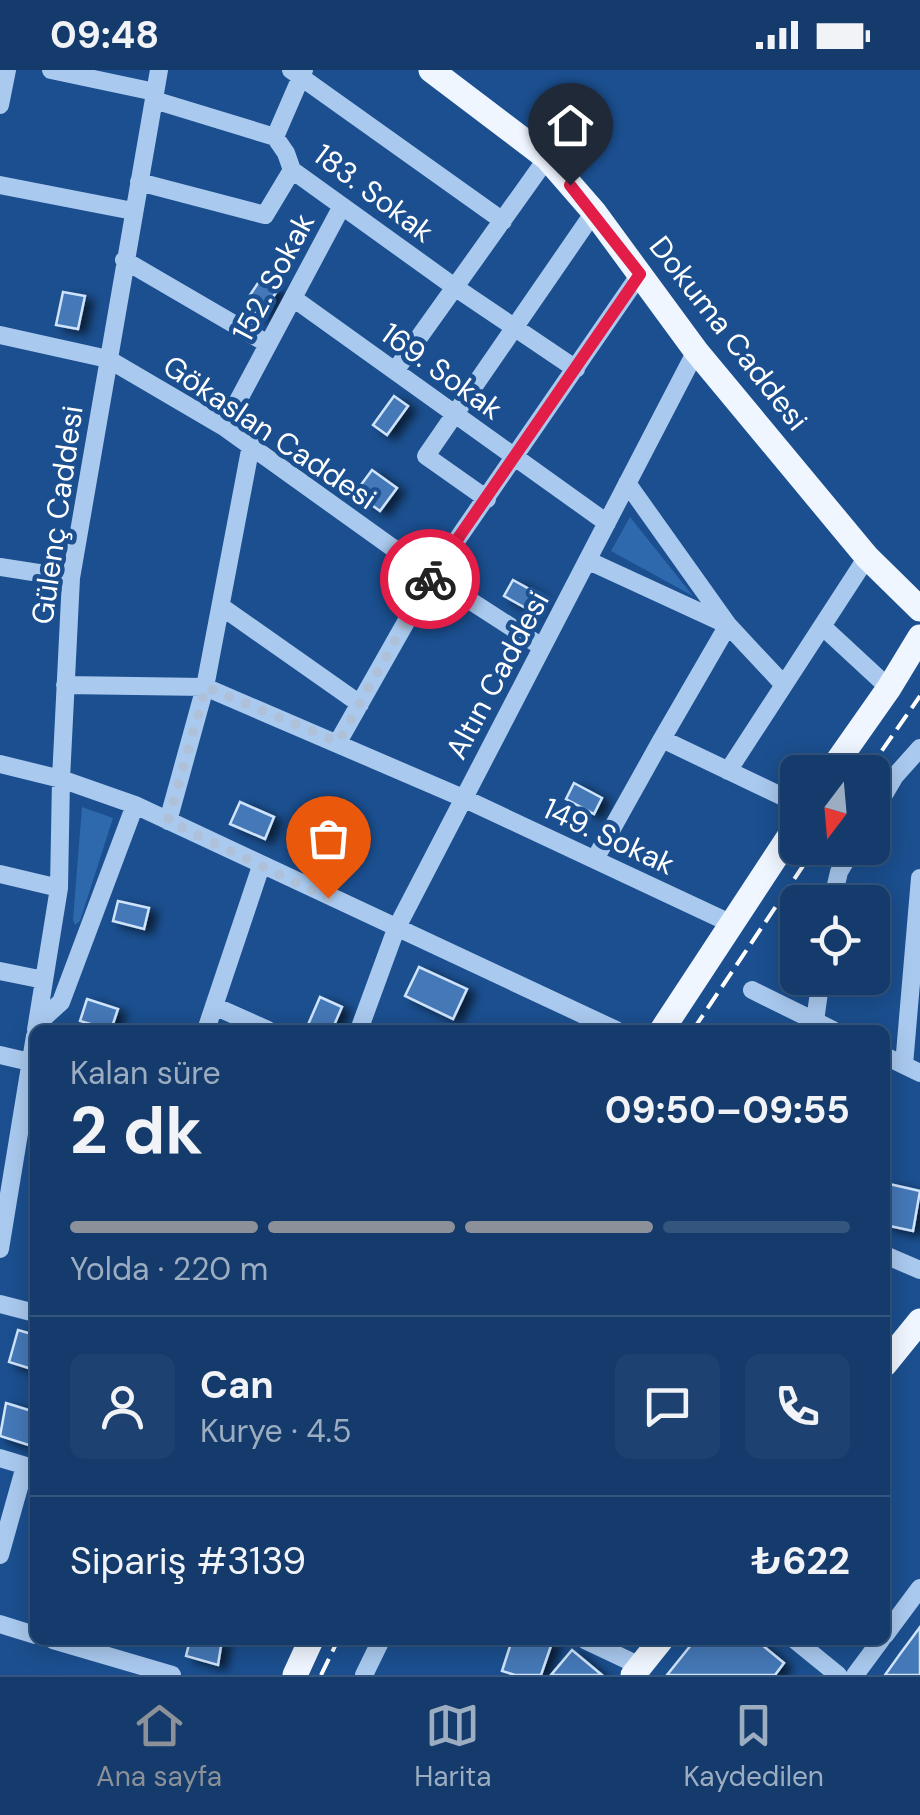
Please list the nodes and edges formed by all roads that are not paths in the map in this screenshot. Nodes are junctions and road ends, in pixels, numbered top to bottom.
1 (7, 70) edge
2 (51, 70) edge
3 (159, 70) edge
4 (430, 70) edge
5 (298, 72) edge
6 (154, 96) junction
7 (0, 105) edge
8 (275, 137) junction
9 (547, 158) junction
10 (292, 170) junction
11 (139, 182) junction
12 (0, 184) edge
13 (342, 206) junction
14 (134, 211) junction
15 (594, 212) junction
16 (503, 221) junction
17 (124, 260) junction
18 (640, 274) junction
19 (456, 288) junction
20 (293, 298) junction
21 (514, 327) junction
22 (0, 335) edge
23 (268, 344) junction
24 (696, 350) junction
25 (108, 359) junction
26 (576, 369) junction
27 (395, 371) junction
28 (453, 413) junction
29 (224, 427) junction
30 (251, 445) junction
31 (516, 458) junction
32 (628, 483) junction
33 (487, 498) junction
34 (607, 523) junction
35 (867, 557) junction
36 (590, 561) junction
37 (0, 566) edge
38 (432, 576) junction
39 (71, 578) junction
40 (222, 607) junction
41 (920, 609) edge
42 (728, 625) junction
43 (822, 626) junction
44 (920, 637) edge
45 (542, 647) junction
46 (784, 684) junction
47 (65, 685) junction
48 (206, 687) junction
49 (889, 688) junction
50 (360, 704) junction
51 (662, 739) junction
52 (338, 742) junction
53 (920, 748) edge
54 (842, 755) edge
55 (0, 764) edge
56 (728, 770) junction
57 (60, 779) junction
58 (890, 784) edge
59 (780, 795) edge
60 (463, 798) junction
61 (135, 805) junction
62 (168, 821) junction
63 (780, 851) edge
64 (595, 860) junction
65 (261, 866) junction
66 (0, 874) edge
67 (920, 878) edge
68 (59, 888) junction
69 (732, 924) junction
70 (396, 929) junction
71 (0, 971) edge
72 (44, 980) junction
73 (752, 990) dead end
74 (819, 995) edge
75 (214, 1006) junction
76 (815, 1021) junction
77 (37, 1025) edge
78 (40, 1025) edge
79 (208, 1025) edge
80 (257, 1025) edge
81 (361, 1025) edge
82 (605, 1025) edge
83 (665, 1025) edge
84 (823, 1025) edge
85 (0, 1055) edge
86 (30, 1062) joint
87 (912, 1069) edge
88 (10, 1151) edge
89 (1, 1238) edge
90 (890, 1258) edge
91 (920, 1270) edge
92 (0, 1304) edge
93 (30, 1313) edge
94 (920, 1321) edge
95 (890, 1358) edge
96 (0, 1458) edge
97 (30, 1467) edge
98 (0, 1555) edge
99 (920, 1588) edge
100 (0, 1624) edge
101 (890, 1628) edge
102 (30, 1633) edge
103 (70, 1645) edge
104 (309, 1645) edge
105 (378, 1645) edge
106 (594, 1645) edge
107 (657, 1645) edge
108 (801, 1645) edge
109 (877, 1645) edge
110 (637, 1670) edge
111 (172, 1675) edge
112 (295, 1675) edge
113 (364, 1675) edge
114 (838, 1675) edge
115 (855, 1675) edge

1 - 7 street
2 - 6 street, 183. Sokak
3 - 6 street, Gülenç Caddesi
4 - 9 main road, Dokuma Caddesi
5 - 8 street
5 - 16 street
6 - 8 street, 183. Sokak
6 - 11 street, Gülenç Caddesi
8 - 10 street, 183. Sokak
9 - 15 main road, Dokuma Caddesi
9 - 16 street
10 - 11 street
10 - 13 street, 183. Sokak
11 - 14 street, Gülenç Caddesi
12 - 14 street
13 - 19 street, 183. Sokak
13 - 20 street, 152. Sokak
14 - 17 street, Gülenç Caddesi
15 - 18 main road, Dokuma Caddesi
15 - 21 street
16 - 19 street
17 - 23 street
17 - 25 street, Gülenç Caddesi
18 - 24 main road, Dokuma Caddesi
18 - 26 street
19 - 21 street, 183. Sokak
19 - 27 street
20 - 23 street, 152. Sokak
20 - 27 street, 169. Sokak
21 - 26 street, 183. Sokak
21 - 28 street
22 - 25 street, Gökaslan Caddesi
23 - 29 street, 152. Sokak
24 - 32 street, Altın Caddesi
24 - 35 main road, Dokuma Caddesi
25 - 29 street, Gökaslan Caddesi
25 - 39 street, Gülenç Caddesi
26 - 31 street
27 - 28 street, 169. Sokak
28 - 31 street, 169. Sokak
28 - 33 street
29 - 30 street, Gökaslan Caddesi
30 - 38 street, Gökaslan Caddesi
30 - 40 street
31 - 33 street
31 - 34 street, 169. Sokak
32 - 34 street, Altın Caddesi
32 - 42 street
33 - 38 street
34 - 36 street, Altın Caddesi
35 - 41 main road, Dokuma Caddesi
35 - 43 street
36 - 42 street
36 - 45 street, Altın Caddesi
37 - 39 street
38 - 45 street, Gökaslan Caddesi
38 - 50 street
39 - 47 street, Gülenç Caddesi
40 - 48 street
40 - 50 street
42 - 46 street
42 - 51 street
43 - 46 street
43 - 49 street
44 - 49 main road
45 - 60 street, Altın Caddesi
46 - 56 street
47 - 48 street
47 - 57 street, Gülenç Caddesi
48 - 52 street, 149. Sokak
48 - 62 street
49 - 54 main road
50 - 52 street
51 - 56 street
51 - 64 street
52 - 60 street, 149. Sokak
53 - 58 street
55 - 57 street
56 - 59 street
57 - 61 street
57 - 68 street, Gülenç Caddesi
60 - 64 street, 149. Sokak
60 - 70 street, Altın Caddesi
61 - 62 street
61 - 78 street
62 - 65 street
63 - 69 main road
64 - 69 street, 149. Sokak
65 - 70 street
65 - 75 street
66 - 68 street
67 - 87 street
68 - 72 street, Gülenç Caddesi
69 - 83 main road
70 - 81 street, Altın Caddesi
70 - 82 street
71 - 72 street
72 - 77 street, Gülenç Caddesi
73 - 76 street
74 - 76 street
75 - 79 street
75 - 80 street
76 - 84 street
85 - 86 street
86 - 88 street, Gülenç Caddesi
88 - 89 street, Gülenç Caddesi
90 - 91 street
92 - 93 street
94 - 95 main road
96 - 97 street
97 - 98 street
99 - 101 street
100 - 102 street
103 - 111 street
104 - 112 main road
105 - 113 street
106 - 110 street
107 - 110 main road
108 - 114 street
109 - 115 street

